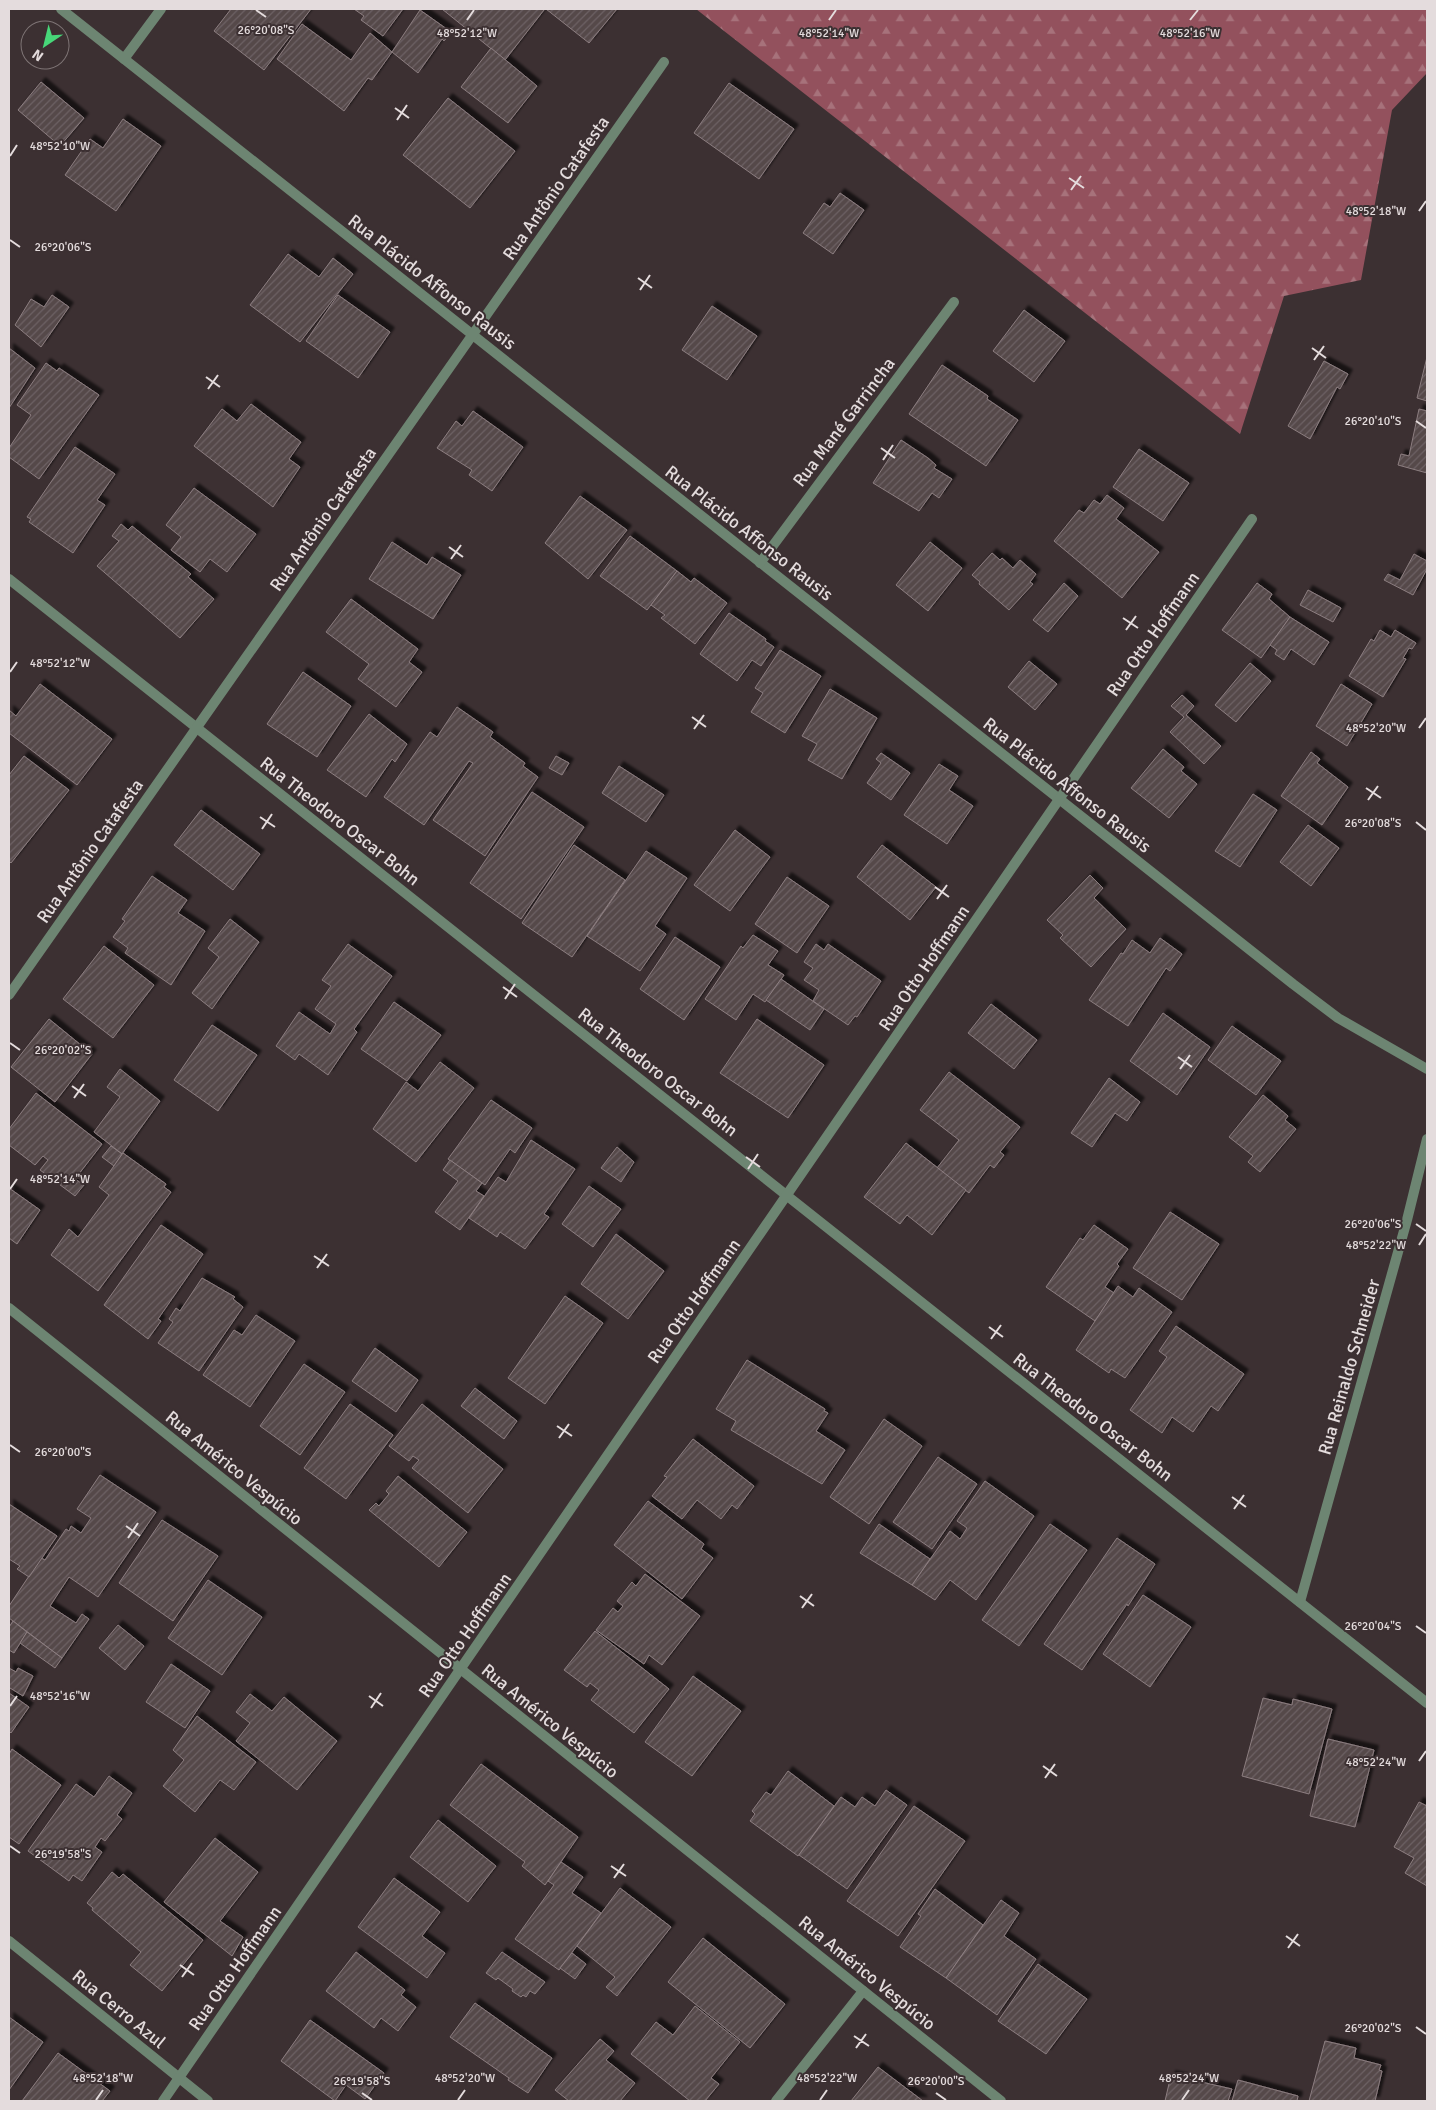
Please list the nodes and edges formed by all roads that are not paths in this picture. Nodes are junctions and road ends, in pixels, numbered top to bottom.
1 (61, 9) edge
2 (161, 9) edge
3 (124, 59) junction
4 (664, 62) dead end
5 (954, 302) dead end
6 (473, 334) junction
7 (1252, 519) dead end
8 (760, 563) junction
9 (9, 579) edge
10 (197, 728) junction
11 (1059, 799) junction
12 (9, 995) edge
13 (1427, 1069) edge
14 (1427, 1139) edge
15 (787, 1196) junction
16 (9, 1308) edge
17 (1300, 1602) junction
18 (460, 1670) junction
19 (1427, 1703) edge
20 (9, 1941) edge
21 (863, 1991) junction
22 (179, 2078) junction
23 (163, 2101) edge
24 (208, 2101) edge
25 (776, 2101) edge
26 (1001, 2101) edge

1 - 3 street, Rua Plácido Affonso Rausis
2 - 3 street
3 - 6 street, Rua Plácido Affonso Rausis
4 - 6 street, Rua Antônio Catafesta
5 - 8 street, Rua Mané Garrincha
6 - 8 street, Rua Plácido Affonso Rausis
6 - 10 street, Rua Antônio Catafesta
7 - 11 street, Rua Otto Hoffmann
8 - 11 street, Rua Plácido Affonso Rausis
9 - 10 street, Rua Theodoro Oscar Bohn
10 - 12 street, Rua Antônio Catafesta
10 - 15 street, Rua Theodoro Oscar Bohn
11 - 13 street, Rua Plácido Affonso Rausis
11 - 15 street, Rua Otto Hoffmann
14 - 17 street, Rua Reinaldo Schneider
15 - 17 street, Rua Theodoro Oscar Bohn
15 - 18 street, Rua Otto Hoffmann
16 - 18 street, Rua Américo Vespúcio
17 - 19 street, Rua Theodoro Oscar Bohn
18 - 21 street, Rua Américo Vespúcio
18 - 22 street, Rua Otto Hoffmann
20 - 22 street, Rua Cerro Azul
21 - 25 street
21 - 26 street, Rua Américo Vespúcio
22 - 23 street, Rua Otto Hoffmann
22 - 24 street, Rua Cerro Azul

